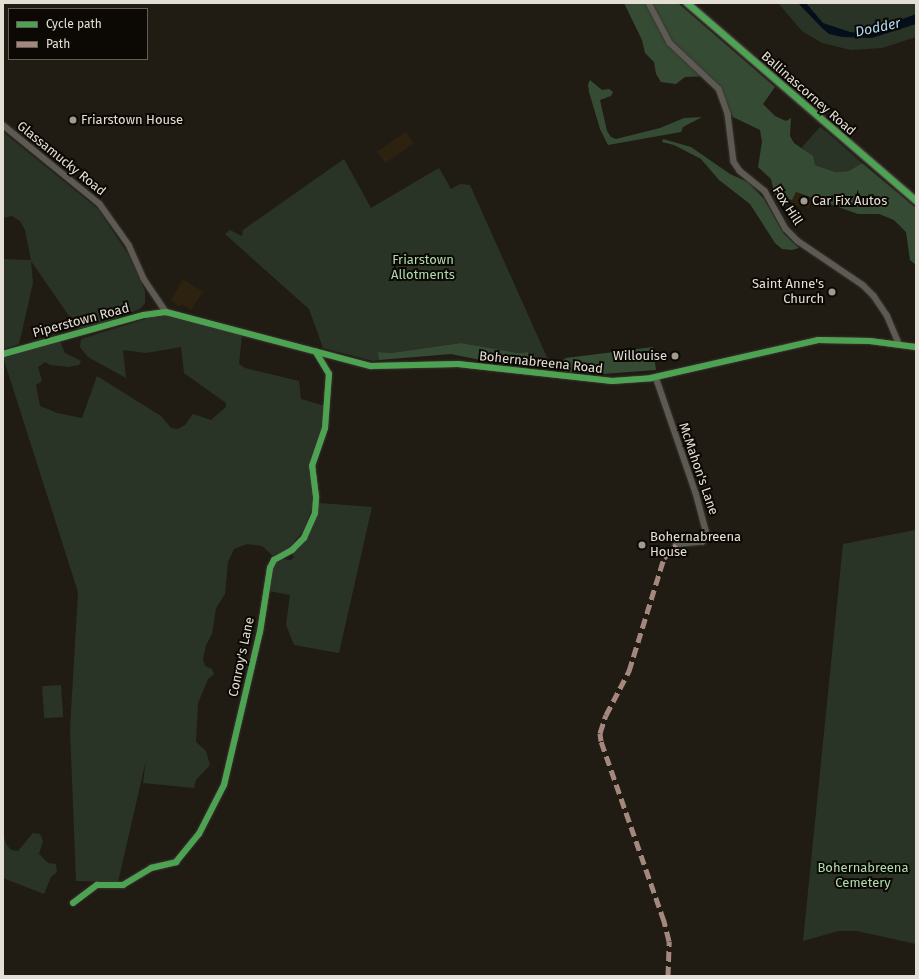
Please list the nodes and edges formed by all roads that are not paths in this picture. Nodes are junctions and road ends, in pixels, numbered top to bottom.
1 (649, 3) edge
2 (687, 3) edge
3 (3, 125) edge
4 (916, 201) edge
5 (166, 312) junction
6 (899, 343) junction
7 (916, 347) edge
8 (316, 352) junction
9 (3, 354) edge
10 (656, 377) junction
11 (676, 545) dead end
12 (73, 903) dead end

1 - 6 street, Fox Hill
2 - 4 main road, Ballinascorney Road
3 - 5 street, Glassamucky Road
5 - 8 street, Bohernabreena Road
5 - 9 street, Piperstown Road
6 - 7 street, Bohernabreena Road
6 - 10 street, Bohernabreena Road
8 - 10 street, Bohernabreena Road
8 - 12 street, Conroy's Lane
10 - 11 street, McMahon's Lane

